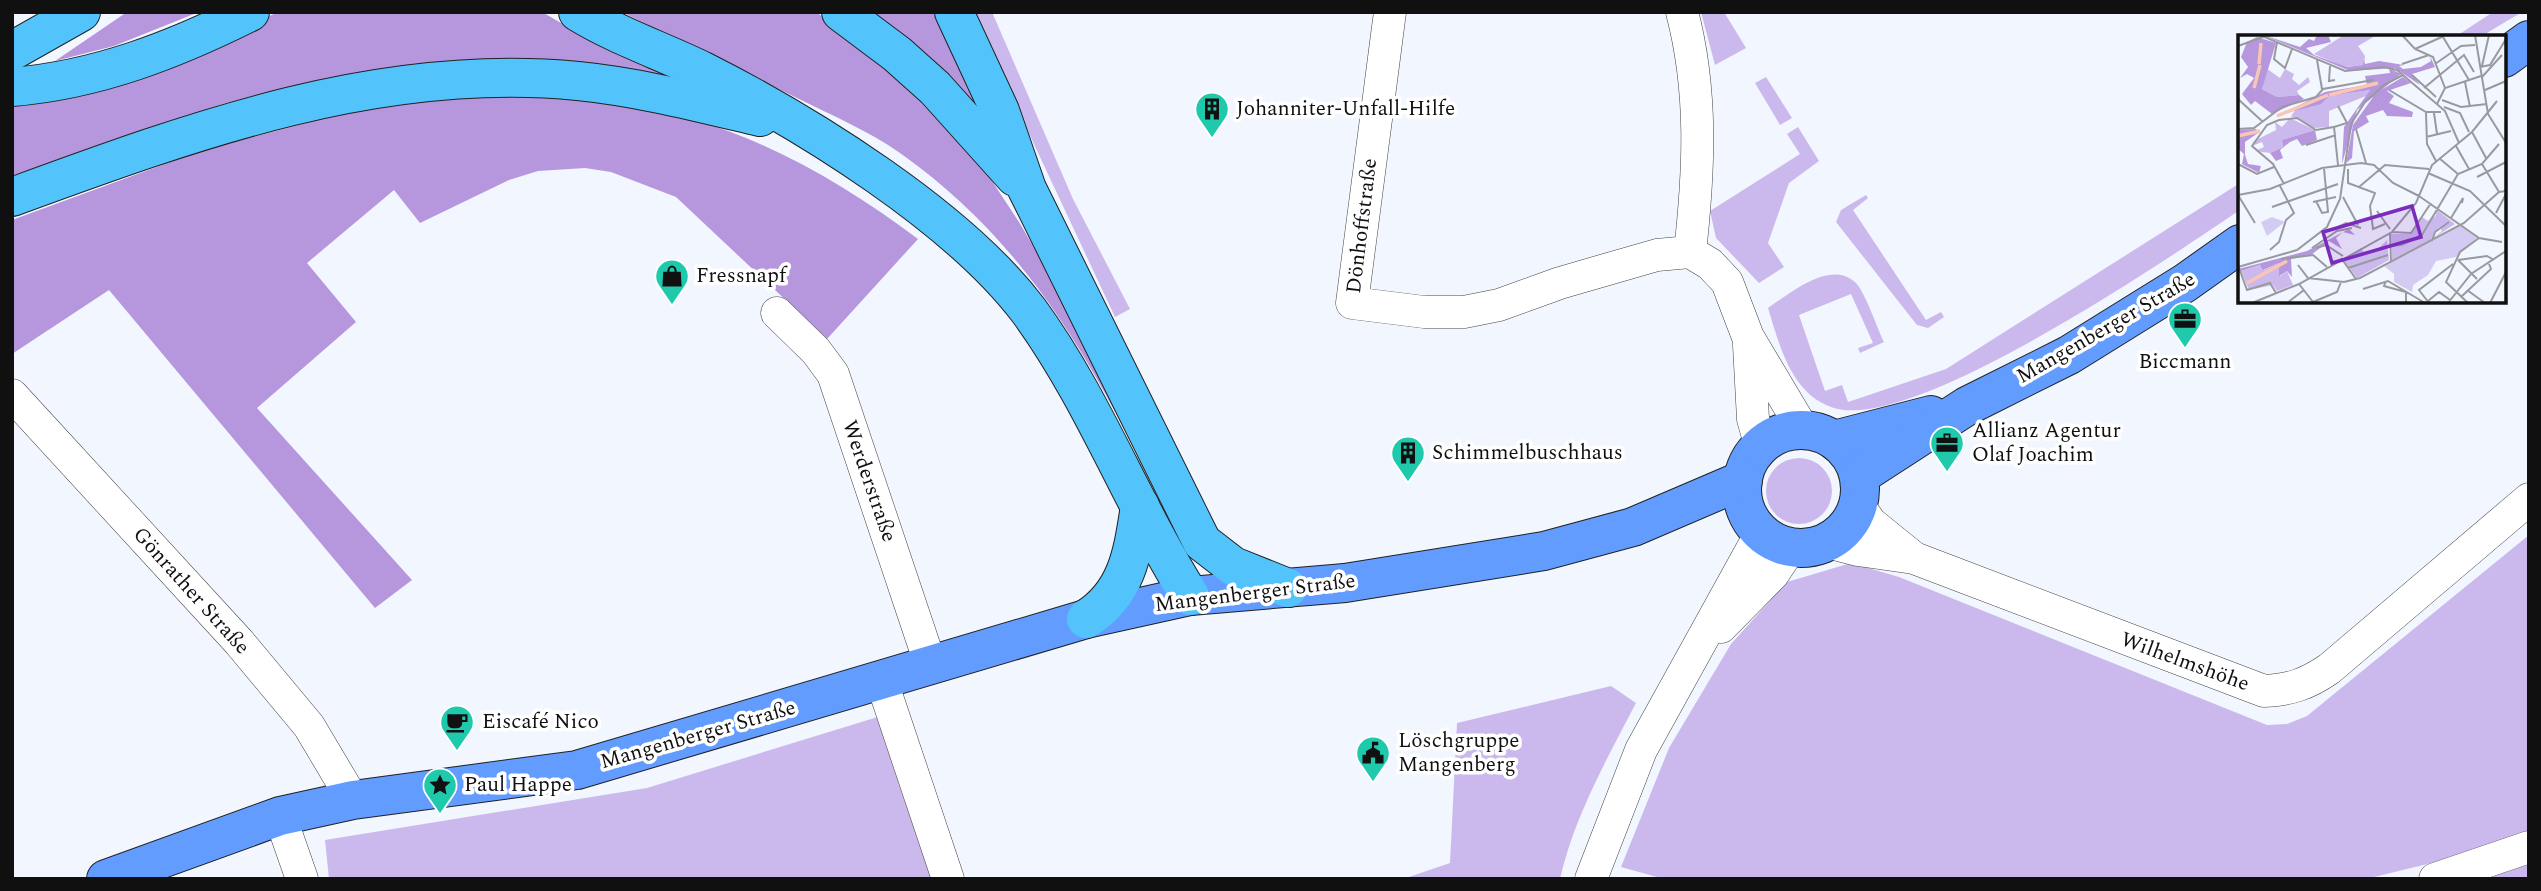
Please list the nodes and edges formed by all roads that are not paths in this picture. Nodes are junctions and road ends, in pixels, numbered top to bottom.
1 (81, 12) edge
2 (250, 12) edge
3 (841, 12) edge
4 (954, 12) edge
5 (1390, 12) edge
6 (1682, 12) edge
7 (582, 15) edge
8 (2529, 40) edge
9 (12, 51) edge
10 (2506, 57) edge
11 (12, 87) edge
12 (803, 127) junction
13 (1027, 189) junction
14 (12, 197) edge
15 (2238, 245) edge
16 (1690, 252) junction
17 (778, 313) dead end
18 (1748, 337) junction
19 (12, 395) edge
20 (1967, 406) junction
21 (1819, 435) junction
22 (1761, 447) junction
23 (1858, 490) junction
24 (2529, 499) edge
25 (1140, 506) junction
26 (1774, 523) junction
27 (1202, 542) junction
28 (1914, 558) junction
29 (1288, 588) junction
30 (1190, 596) junction
31 (1086, 619) junction
32 (931, 666) junction
33 (882, 682) junction
34 (353, 800) junction
35 (280, 816) junction
36 (2529, 847) edge
37 (944, 867) edge
38 (1597, 877) edge
39 (106, 879) edge
40 (302, 879) edge
41 (2435, 879) edge

1 - 9 highway
2 - 11 highway
3 - 13 highway
4 - 13 highway
5 - 16 street, Dönhoffstraße
6 - 16 street
7 - 12 highway
8 - 10 main road
12 - 14 highway
12 - 25 highway
13 - 27 highway
15 - 20 main road, Mangenberger Straße
16 - 18 street
17 - 32 street, Werderstraße
18 - 21 street
18 - 22 street
19 - 34 street, Gönrather Straße
20 - 21 main road, Mangenberger Straße
20 - 23 main road, Mangenberger Straße
21 - 22 main road
21 - 23 main road
22 - 26 main road
23 - 26 main road
23 - 28 street, Wilhelmshöhe
24 - 28 street, Wilhelmshöhe
25 - 30 highway
25 - 31 highway
26 - 28 street, Wilhelmshöhe
26 - 29 main road, Mangenberger Straße
26 - 38 street
27 - 29 highway
27 - 30 highway
29 - 30 main road, Mangenberger Straße
30 - 31 main road, Mangenberger Straße
31 - 32 main road, Mangenberger Straße
32 - 33 main road, Mangenberger Straße
33 - 34 main road, Mangenberger Straße
33 - 37 street
34 - 35 main road, Mangenberger Straße
35 - 39 main road, Mangenberger Straße
35 - 40 street
36 - 41 street

